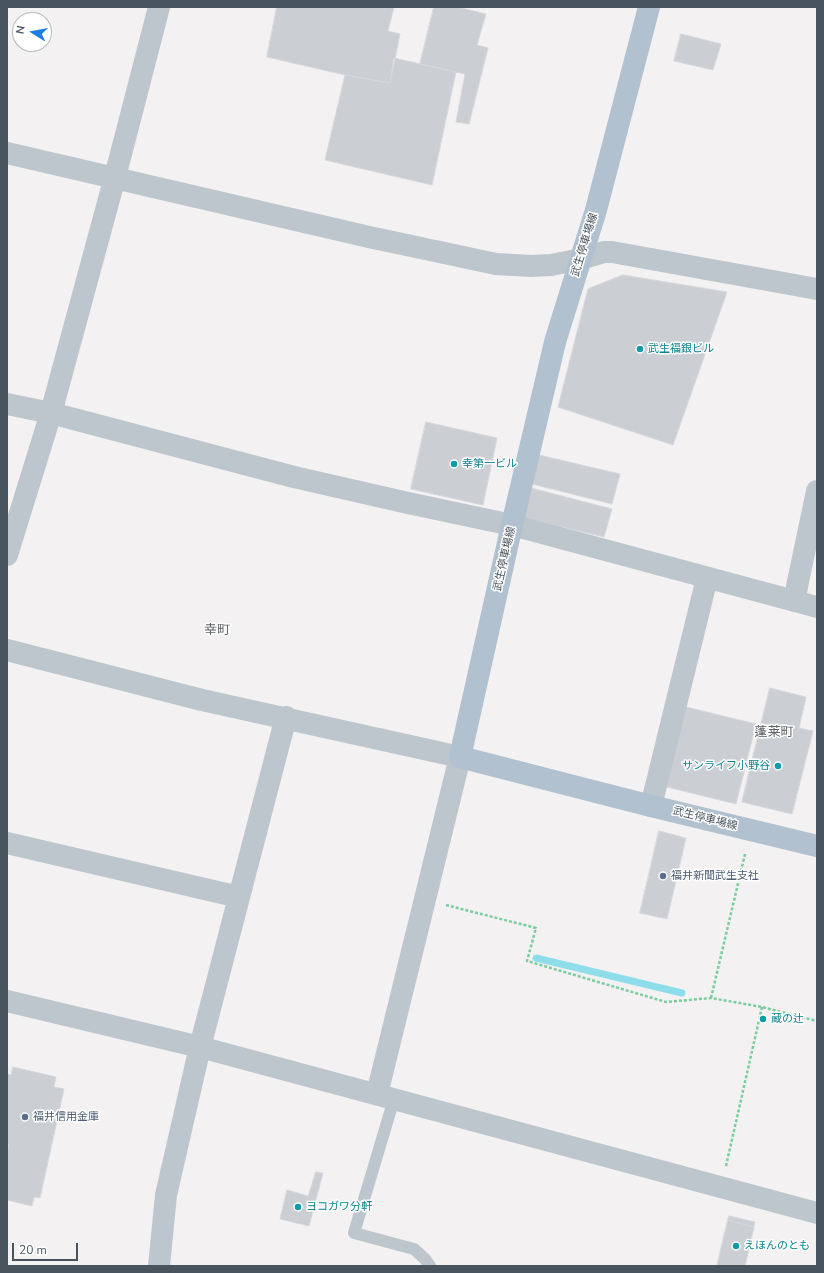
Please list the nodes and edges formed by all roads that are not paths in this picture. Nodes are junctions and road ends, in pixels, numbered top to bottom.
1 (159, 7) edge
2 (649, 7) edge
3 (7, 153) edge
4 (115, 177) junction
5 (580, 258) junction
6 (817, 289) edge
7 (7, 404) edge
8 (51, 413) junction
9 (817, 492) edge
10 (512, 525) junction
11 (7, 555) edge
12 (707, 578) junction
13 (794, 601) junction
14 (817, 607) edge
15 (7, 650) edge
16 (286, 718) junction
17 (460, 757) junction
18 (651, 806) junction
19 (7, 843) edge
20 (817, 846) edge
21 (239, 898) junction
22 (7, 1001) edge
23 (200, 1047) junction
24 (385, 1096) junction
25 (817, 1213) edge
26 (159, 1266) edge
27 (430, 1266) edge

1 - 4 street
2 - 5 main road, 武生停車場線
3 - 4 street
4 - 5 street
4 - 8 street
5 - 6 street
5 - 10 main road, 武生停車場線
7 - 8 street
8 - 10 street
8 - 11 street
9 - 13 street
10 - 12 street
10 - 17 main road, 武生停車場線
12 - 13 street
12 - 18 street
13 - 14 street
15 - 16 street
16 - 17 street
16 - 21 street
17 - 18 main road, 武生停車場線
17 - 24 street
18 - 20 main road, 武生停車場線
19 - 21 street
21 - 23 street
22 - 23 street
23 - 24 street
23 - 26 street
24 - 25 street
24 - 27 lane

